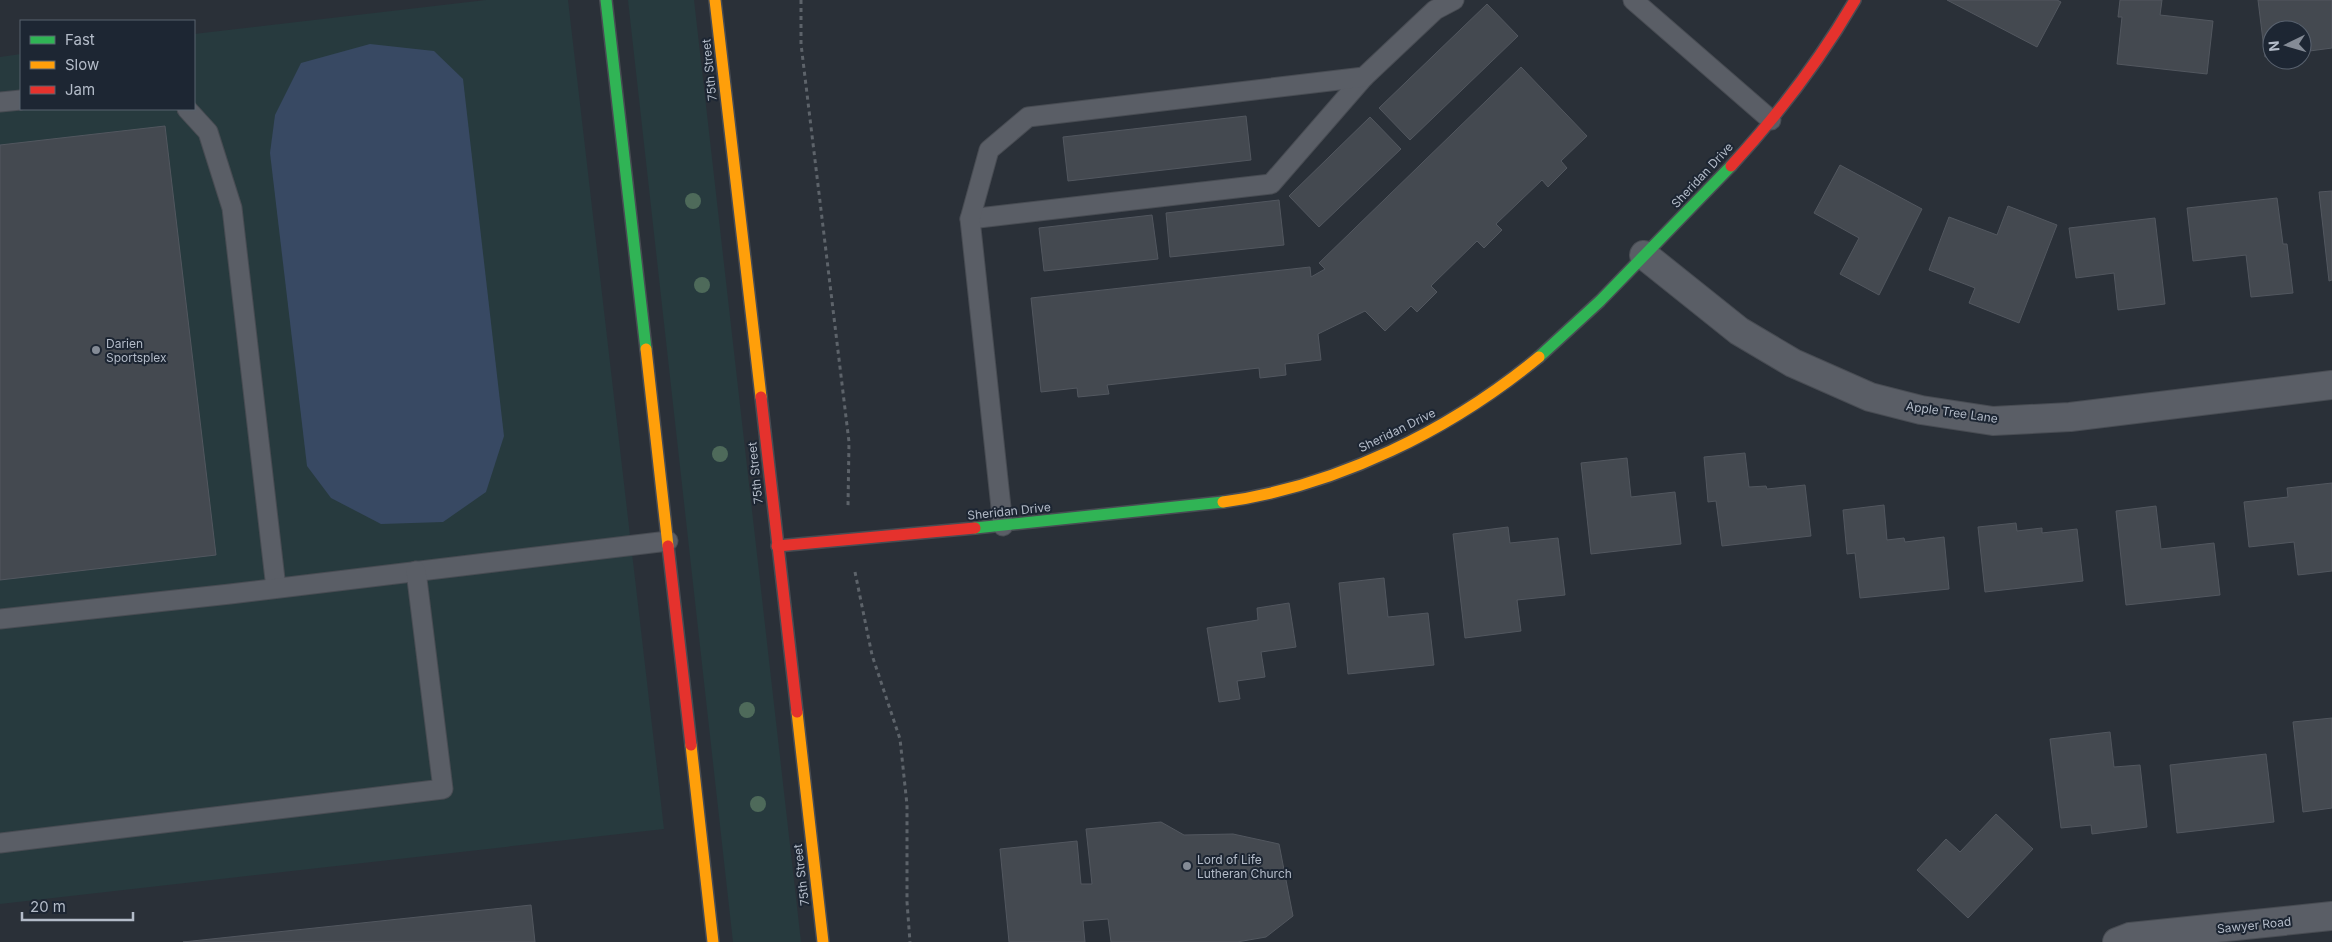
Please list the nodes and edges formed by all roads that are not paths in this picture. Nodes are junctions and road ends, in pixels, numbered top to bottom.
1 (606, 0) edge
2 (715, 0) edge
3 (1454, 0) edge
4 (1633, 0) edge
5 (1855, 0) edge
6 (1364, 77) junction
7 (20, 100) edge
8 (0, 102) edge
9 (188, 110) edge
10 (1771, 120) junction
11 (970, 220) junction
12 (1644, 255) junction
13 (2332, 386) edge
14 (1003, 526) junction
15 (668, 541) junction
16 (777, 546) junction
17 (416, 571) junction
18 (276, 588) junction
19 (0, 619) edge
20 (0, 843) edge
21 (2332, 916) edge
22 (712, 942) edge
23 (823, 942) edge
24 (2116, 942) edge

1 - 15 main road
2 - 16 main road, 75th Street
3 - 6 lane
4 - 10 lane
5 - 10 main road, Sheridan Drive
6 - 11 lane
6 - 11 lane
7 - 8 lane
9 - 18 lane
10 - 12 main road, Sheridan Drive
11 - 14 lane
12 - 13 street, Apple Tree Lane
12 - 14 main road, Sheridan Drive
14 - 16 main road, Sheridan Drive
15 - 17 lane
15 - 22 main road
16 - 23 main road, 75th Street
17 - 18 lane
17 - 20 lane
18 - 19 lane
21 - 24 street, Sawyer Road

